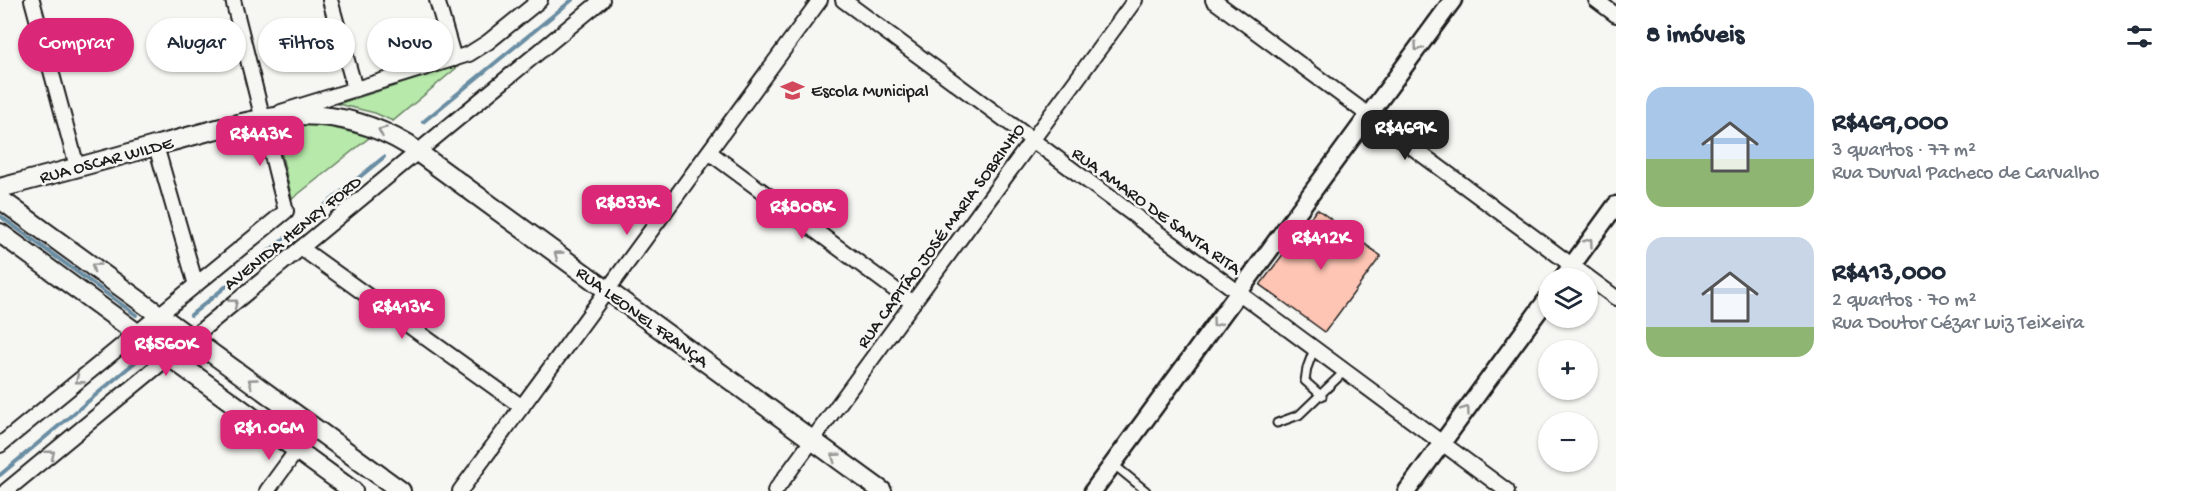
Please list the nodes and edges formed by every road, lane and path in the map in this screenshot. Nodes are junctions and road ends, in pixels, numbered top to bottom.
1 (32, 0) edge
2 (233, 0) edge
3 (330, 0) edge
4 (437, 0) edge
5 (602, 0) edge
6 (820, 0) edge
7 (843, 0) edge
8 (1135, 0) edge
9 (1213, 0) edge
10 (1453, 0) edge
11 (1596, 0) edge
12 (538, 1) edge
13 (1616, 15) edge
14 (454, 59) junction
15 (355, 89) junction
16 (1368, 115) junction
17 (264, 117) junction
18 (1032, 140) junction
19 (156, 146) junction
20 (417, 152) junction
21 (709, 152) junction
22 (77, 167) junction
23 (0, 188) edge
24 (0, 199) edge
25 (1616, 205) edge
26 (0, 233) edge
27 (301, 248) junction
28 (1562, 268) edge
29 (1570, 268) edge
30 (195, 285) junction
31 (1598, 288) edge
32 (607, 290) junction
33 (1238, 292) junction
34 (1616, 297) edge
35 (913, 303) junction
36 (1538, 312) edge
37 (159, 314) junction
38 (136, 333) junction
39 (192, 338) junction
40 (1314, 349) junction
41 (169, 357) junction
42 (1345, 371) junction
43 (1322, 396) junction
44 (522, 407) junction
45 (1278, 423) dead end
46 (812, 440) junction
47 (1442, 443) junction
48 (0, 445) edge
49 (297, 450) junction
50 (1113, 464) junction
51 (6, 491) edge
52 (267, 491) edge
53 (353, 491) edge
54 (401, 491) edge
55 (460, 491) edge
56 (775, 491) edge
57 (882, 491) edge
58 (1093, 491) edge
59 (1146, 491) edge
60 (1407, 491) edge
61 (1507, 491) edge

1 - 22 street
2 - 17 street
3 - 15 street
4 - 14 street
5 - 20 street, AVENIDA HENRY FORD
6 - 21 street
7 - 18 street, RUA AMARO DE SANTA RITA
8 - 18 street, RUA CAPITÃO JOSÉ MARIA SOBRINHO
9 - 16 street
10 -> 16 street
11 - 13 street
12 - 14 street
14 - 15 street, RUA OSCAR WILDE
15 - 17 street, RUA OSCAR WILDE
16 - 28 street
16 - 33 street
17 - 19 main road, RUA OSCAR WILDE
20 -> 17 main road, RUA LEONEL FRANÇA
17 - 30 street, AVENIDA HENRY FORD
18 - 33 street, RUA AMARO DE SANTA RITA
18 - 35 street, RUA CAPITÃO JOSÉ MARIA SOBRINHO
19 - 22 main road, RUA OSCAR WILDE
19 - 30 street
20 - 27 street, AVENIDA HENRY FORD
32 -> 20 main road, RUA LEONEL FRANÇA
21 - 32 street
21 - 35 street
22 - 23 main road, RUA OSCAR WILDE
37 -> 24 main road
29 -> 25 street
26 - 38 main road
39 -> 27 street, AVENIDA HENRY FORD
27 - 44 street
30 - 37 street, AVENIDA HENRY FORD
31 - 34 street
32 - 44 street
32 - 46 main road, RUA LEONEL FRANÇA
33 - 40 street, RUA AMARO DE SANTA RITA
33 -> 50 street
35 - 46 street, RUA CAPITÃO JOSÉ MARIA SOBRINHO
47 -> 36 street
37 - 38 street, AVENIDA HENRY FORD
37 - 39 main road
38 - 41 main road
38 -> 48 street, AVENIDA HENRY FORD
39 - 41 street, AVENIDA HENRY FORD
54 -> 39 main road
40 - 42 street, RUA AMARO DE SANTA RITA
40 - 43 lane
41 - 49 main road
51 -> 41 street, AVENIDA HENRY FORD
42 - 43 lane
42 - 47 street, RUA AMARO DE SANTA RITA
43 - 45 lane
44 - 55 street
46 - 56 street, RUA CAPITÃO JOSÉ MARIA SOBRINHO
57 -> 46 main road, RUA LEONEL FRANÇA
47 - 60 street
47 - 61 street, RUA AMARO DE SANTA RITA
49 - 52 street
49 - 53 main road
50 - 58 street
50 - 59 lane

